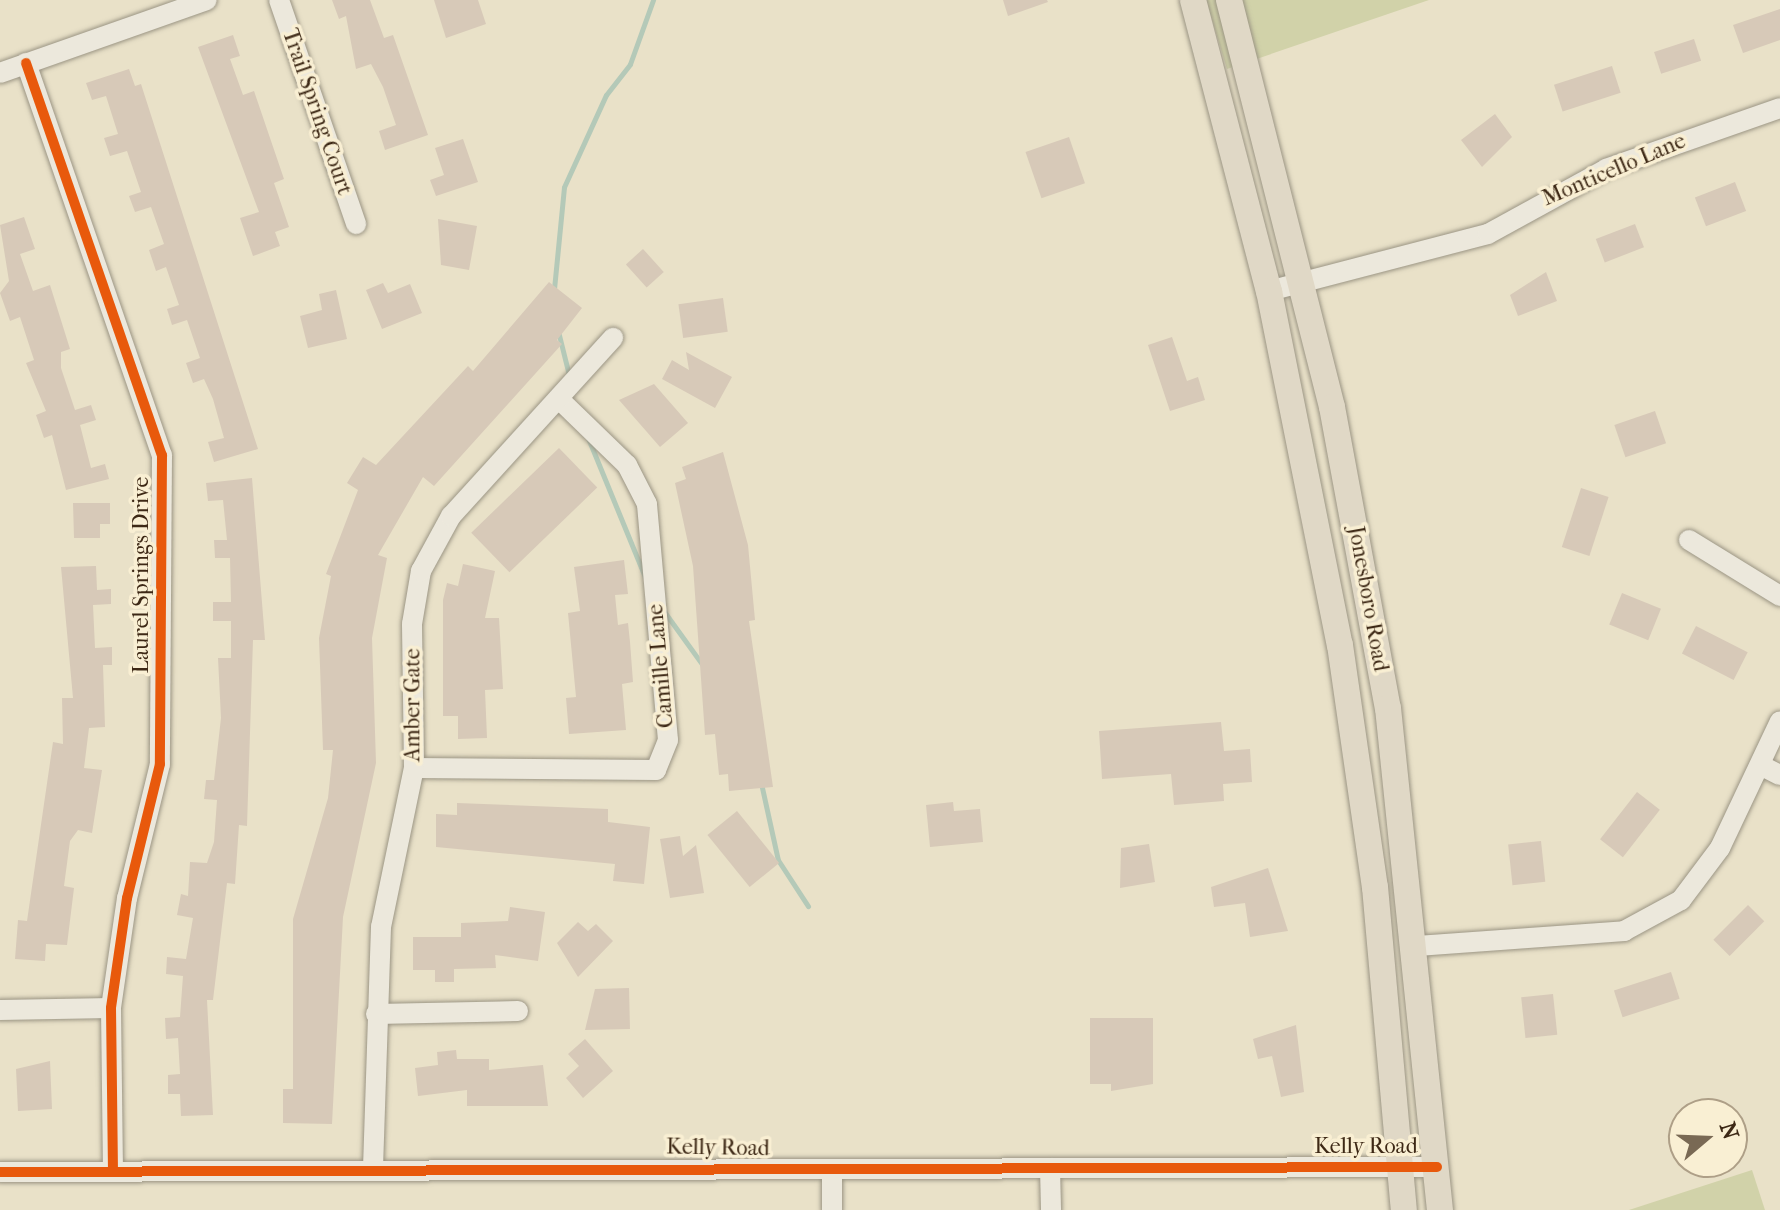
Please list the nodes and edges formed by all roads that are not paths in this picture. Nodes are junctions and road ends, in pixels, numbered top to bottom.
1 (207, 0) edge
2 (279, 0) edge
3 (1193, 0) edge
4 (1229, 0) edge
5 (26, 63) junction
6 (0, 73) edge
7 (1780, 108) edge
8 (356, 224) dead end
9 (1304, 282) junction
10 (1269, 291) junction
11 (613, 338) dead end
12 (559, 399) junction
13 (1689, 540) dead end
14 (1780, 596) edge
15 (1780, 721) edge
16 (1760, 765) junction
17 (414, 768) junction
18 (1780, 775) edge
19 (1417, 946) junction
20 (111, 1008) junction
21 (0, 1010) edge
22 (518, 1011) dead end
23 (376, 1014) junction
24 (1401, 1167) junction
25 (1437, 1167) junction
26 (373, 1168) junction
27 (1050, 1168) junction
28 (832, 1169) junction
29 (113, 1170) junction
30 (0, 1172) edge
31 (832, 1210) edge
32 (1051, 1210) edge
33 (1404, 1210) edge
34 (1440, 1210) edge

1 - 5 street
2 - 8 street, Trail Spring Court
3 - 10 main road, Jonesboro Road
4 - 9 main road, Jonesboro Road
5 - 6 street
5 - 20 street, Laurel Springs Drive
7 - 9 street, Monticello Lane
9 - 10 street, Monticello Lane
9 - 19 main road, Jonesboro Road
10 - 24 main road, Jonesboro Road
11 - 12 street, Amber Gate
12 - 17 street, Amber Gate
12 - 17 street, Camille Lane
13 - 14 street
15 - 16 street
16 - 18 street
16 - 19 street
17 - 23 street, Amber Gate
19 - 25 main road, Jonesboro Road
20 - 21 street
20 - 29 street, Laurel Springs Drive
22 - 23 street
23 - 26 street, Amber Gate
24 - 25 street, Kelly Road
24 - 27 street, Kelly Road
24 - 33 main road, Jonesboro Road
25 - 34 main road, Jonesboro Road
26 - 28 street, Kelly Road
26 - 29 street, Kelly Road
27 - 28 street, Kelly Road
27 - 32 street
28 - 31 street
29 - 30 street, Kelly Road

